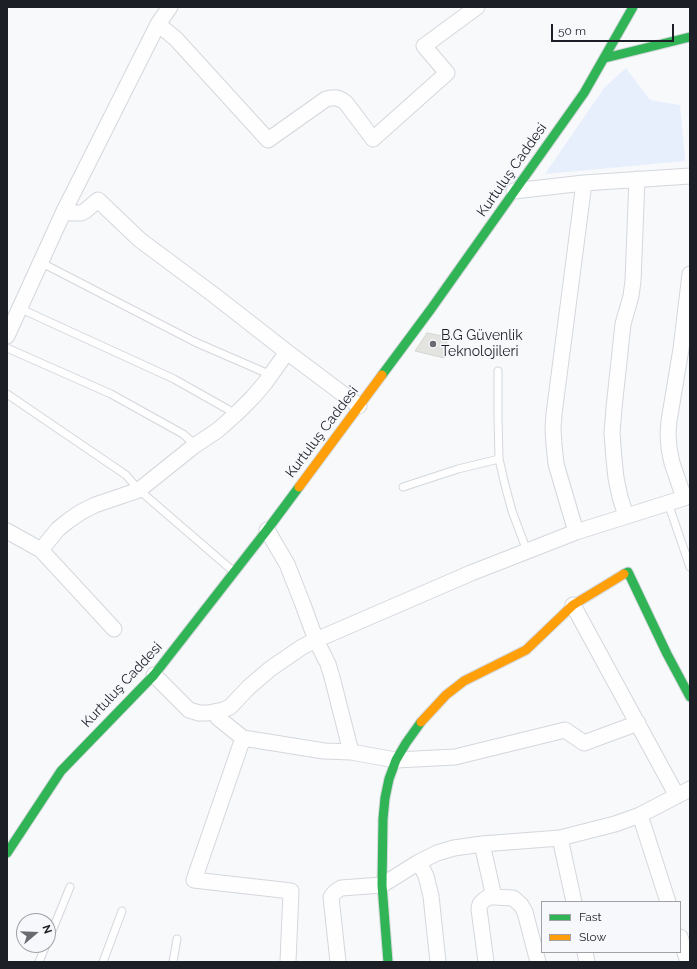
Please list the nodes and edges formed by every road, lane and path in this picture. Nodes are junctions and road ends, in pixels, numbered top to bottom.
1 (170, 7) edge
2 (476, 7) edge
3 (633, 7) edge
4 (158, 24) junction
5 (690, 37) edge
6 (605, 58) junction
7 (690, 176) edge
8 (637, 179) junction
9 (584, 183) junction
10 (514, 191) junction
11 (64, 211) junction
12 (40, 262) junction
13 (690, 274) edge
14 (19, 308) junction
15 (7, 336) edge
16 (7, 348) edge
17 (287, 352) junction
18 (498, 371) dead end
19 (271, 375) junction
20 (7, 394) edge
21 (359, 406) junction
22 (236, 414) junction
23 (194, 446) junction
24 (499, 459) junction
25 (403, 487) dead end
26 (140, 490) junction
27 (687, 497) edge
28 (668, 503) junction
29 (626, 516) junction
30 (267, 530) junction
31 (576, 532) junction
32 (9, 538) edge
33 (41, 550) junction
34 (527, 551) junction
35 (690, 567) edge
36 (234, 572) junction
37 (573, 605) junction
38 (114, 629) dead end
39 (316, 640) junction
40 (154, 675) junction
41 (690, 697) edge
42 (216, 712) junction
43 (638, 722) junction
44 (243, 738) junction
45 (351, 752) junction
46 (396, 760) junction
47 (684, 793) edge
48 (640, 815) junction
49 (560, 838) junction
50 (482, 844) junction
51 (7, 853) edge
52 (419, 862) junction
53 (382, 885) junction
54 (70, 887) dead end
55 (494, 897) junction
56 (574, 901) edge
57 (668, 901) edge
58 (122, 911) dead end
59 (56, 921) edge
60 (177, 939) dead end
61 (681, 940) edge
62 (103, 962) edge
63 (173, 962) edge
64 (288, 962) edge
65 (338, 962) edge
66 (388, 962) edge
67 (438, 962) edge
68 (486, 962) edge
69 (538, 962) edge
70 (688, 962) edge

1 - 4 street
2 - 4 street
3 - 6 main road, Kurtuluş Caddesi
4 - 11 street
5 - 6 main road
6 - 10 main road, Kurtuluş Caddesi
7 - 8 street
8 - 9 street
8 - 29 street
9 - 10 street
9 - 31 street
10 - 21 main road, Kurtuluş Caddesi
11 - 12 street
11 - 17 street
12 - 14 street
12 - 19 lane
13 - 27 street
14 - 15 street
14 - 22 lane
16 - 23 lane
17 - 19 street
17 - 21 street
18 - 24 lane
19 - 22 street
20 - 26 lane
21 - 30 main road, Kurtuluş Caddesi
22 - 23 street
23 - 26 street
24 - 25 lane
24 - 34 lane
26 - 33 street
26 - 36 lane
27 - 28 street
28 - 29 street
28 - 35 lane
29 - 31 street
30 - 36 main road, Kurtuluş Caddesi
30 - 39 street
31 - 34 street
32 - 33 street
33 - 38 street
34 - 39 street
36 - 40 main road, Kurtuluş Caddesi
37 - 41 main road
37 - 43 street
37 - 46 main road
39 - 42 street
39 - 45 street
40 - 42 street
40 - 51 main road, Kurtuluş Caddesi
42 - 44 street
43 - 46 street
43 - 47 street
44 - 45 street
44 - 64 street
45 - 46 street
46 - 53 main road
47 - 48 street
48 - 49 street
48 - 57 street
49 - 50 street
49 - 56 street
50 - 52 street
50 - 55 street
52 - 53 street
52 - 67 street
53 - 65 street
53 - 66 main road
54 - 59 lane
55 - 68 street
55 - 69 street
58 - 62 lane
60 - 63 lane
61 - 70 street

